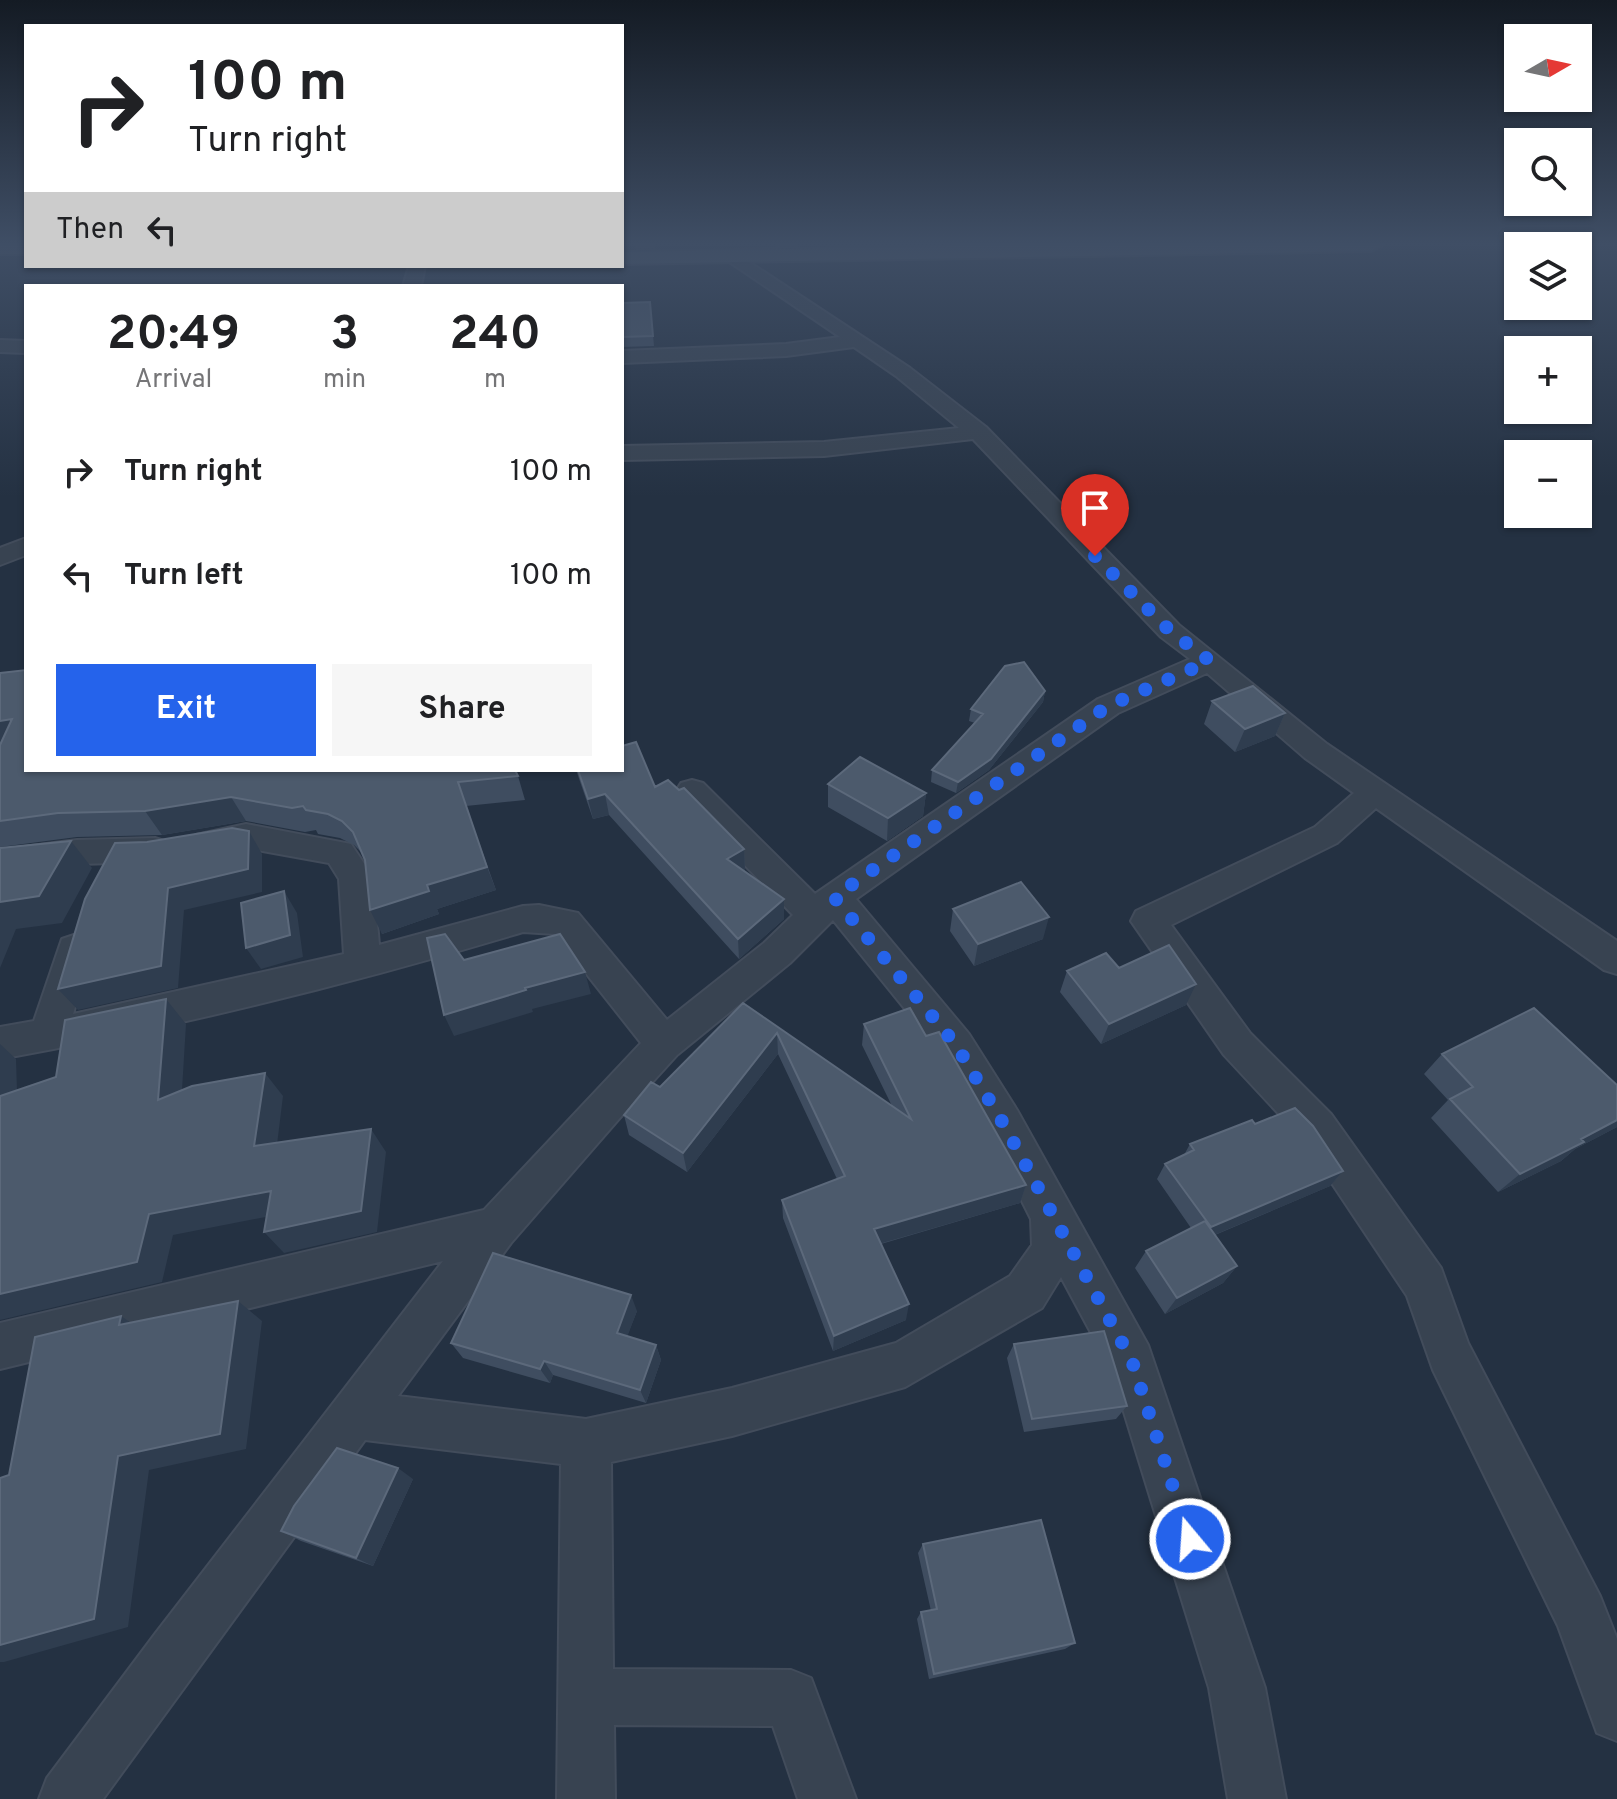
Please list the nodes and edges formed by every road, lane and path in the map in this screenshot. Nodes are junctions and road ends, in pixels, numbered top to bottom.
1 (839, 329) edge
2 (857, 341) junction
3 (0, 346) edge
4 (24, 347) edge
5 (624, 357) edge
6 (978, 432) junction
7 (624, 453) edge
8 (24, 546) edge
9 (0, 558) edge
10 (1210, 661) junction
11 (692, 791) edge
12 (1375, 792) junction
13 (0, 862) edge
14 (825, 907) junction
15 (83, 920) edge
16 (1617, 960) edge
17 (363, 965) junction
18 (49, 1034) junction
19 (0, 1043) edge
20 (664, 1044) junction
21 (1052, 1217) junction
22 (496, 1228) junction
23 (0, 1346) edge
24 (355, 1415) junction
25 (586, 1443) junction
26 (586, 1697) junction
27 (1617, 1713) edge
28 (68, 1799) edge
29 (586, 1799) edge
30 (827, 1799) edge
31 (1257, 1799) edge

1 - 2 street
2 - 5 street
2 - 6 street
3 - 4 street
6 - 7 street
6 - 10 street
8 - 9 street
10 - 12 street
10 - 14 street
11 - 14 street
12 - 16 street
12 - 27 street
13 - 17 street
14 - 20 street
14 - 21 street
15 - 18 street
17 - 18 street
17 - 20 street
18 - 19 street
20 - 22 street
21 - 25 street
21 - 31 street
22 - 23 street
22 - 24 street
24 - 25 street
24 - 28 street
25 - 26 street
26 - 29 street
26 - 30 street

